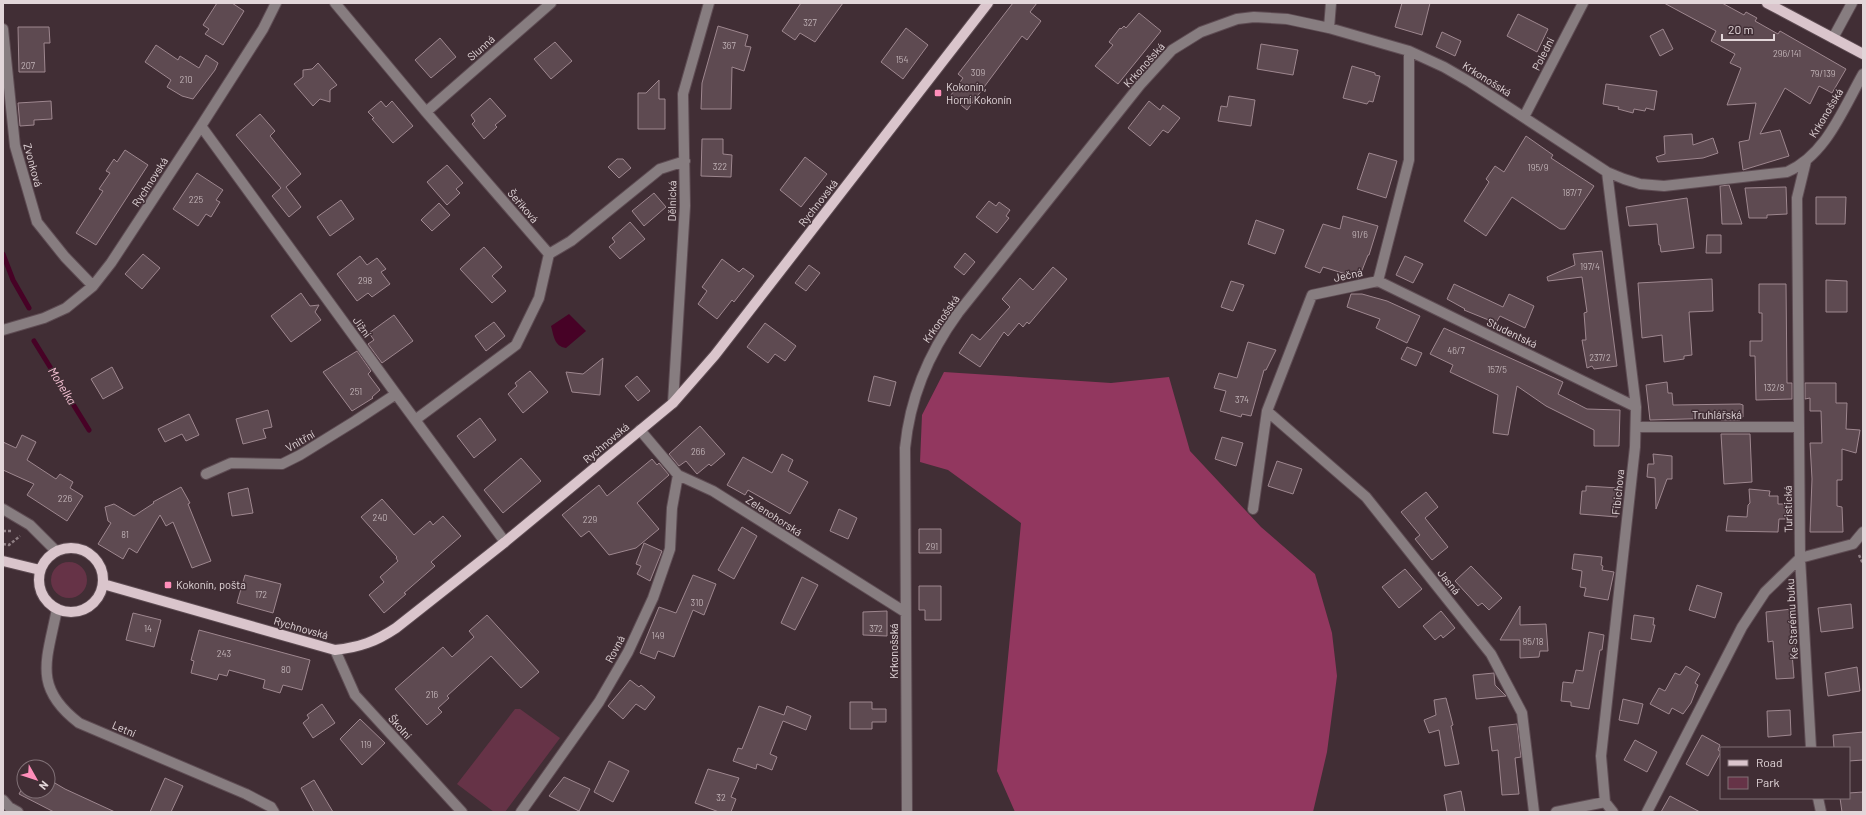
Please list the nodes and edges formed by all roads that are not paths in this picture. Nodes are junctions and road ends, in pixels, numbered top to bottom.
1 (276, 3) edge
2 (335, 3) edge
3 (551, 3) edge
4 (709, 3) edge
5 (988, 3) edge
6 (1331, 3) edge
7 (1583, 3) edge
8 (1767, 3) edge
9 (1852, 3) edge
10 (1329, 28) junction
11 (3, 29) edge
12 (1833, 38) junction
13 (1409, 51) junction
14 (1863, 54) edge
15 (1863, 74) edge
16 (426, 112) junction
17 (1524, 117) junction
18 (201, 126) junction
19 (685, 160) junction
20 (1806, 161) junction
21 (1607, 172) junction
22 (549, 254) junction
23 (1378, 281) junction
24 (93, 286) junction
25 (3, 330) edge
26 (396, 394) junction
27 (673, 403) junction
28 (1636, 407) junction
29 (1267, 411) junction
30 (415, 420) junction
31 (1636, 427) junction
32 (1799, 427) junction
33 (640, 430) junction
34 (206, 474) dead end
35 (678, 475) junction
36 (3, 509) edge
37 (1253, 509) dead end
38 (1863, 532) edge
39 (505, 542) junction
40 (56, 551) junction
41 (1800, 558) junction
42 (3, 561) edge
43 (40, 570) junction
44 (103, 584) junction
45 (57, 609) junction
46 (905, 612) junction
47 (334, 650) junction
48 (1811, 747) edge
49 (1818, 799) edge
50 (3, 800) edge
51 (1605, 802) junction
52 (18, 812) edge
53 (274, 812) edge
54 (462, 812) edge
55 (521, 812) edge
56 (907, 812) edge
57 (1534, 812) edge
58 (1556, 812) edge
59 (1613, 812) edge
60 (1647, 812) edge
61 (1821, 812) edge

1 - 18 street, Rychnovská
2 - 16 street, Šeříková
3 - 16 street, Slunná
4 - 19 street, Dělnická
5 - 27 main road, Rychnovská
6 - 10 street
7 - 17 street, Polední
8 - 12 main road
9 - 12 street
10 - 13 street, Krkonošská
10 - 46 street, Krkonošská
11 - 24 street, Zvonková
12 - 14 main road
13 - 17 street, Krkonošská
13 - 23 street, Ječná
15 - 20 street, Krkonošská
16 - 22 street, Šeříková
17 - 21 street, Krkonošská
18 - 24 street, Rychnovská
18 - 26 street, Jižní
19 - 22 street
19 - 27 street, Dělnická
20 - 21 street, Krkonošská
20 - 32 street, Turistická
21 - 28 street, Fibichova
22 - 30 street
23 - 28 street, Studentská
23 - 29 street, Ječná
24 - 25 street, Rychnovská
26 - 30 street, Jižní
26 - 34 street, Vnitřní
27 - 33 main road, Rychnovská
28 - 31 street, Fibichova
29 - 37 street, Ječná
29 - 57 street, Jasná
30 - 39 street, Jižní
31 - 32 street, Truhlářská
31 - 51 street, Fibichova
32 - 41 street, Turistická
33 - 35 street, Zelenohorská
33 - 39 main road, Rychnovská
35 - 46 street, Zelenohorská
35 - 55 street, Rovná
36 - 40 street
38 - 41 street
39 - 47 main road, Rychnovská
40 - 43 main road
40 - 44 main road
41 - 48 street, Ke Starému buku
41 - 60 street
42 - 43 main road
43 - 45 main road
44 - 45 main road
44 - 47 main road, Rychnovská
45 - 53 street, Letní
46 - 56 street, Krkonošská
47 - 54 street, Školní
49 - 61 street
50 - 52 street
51 - 58 street
51 - 59 street

